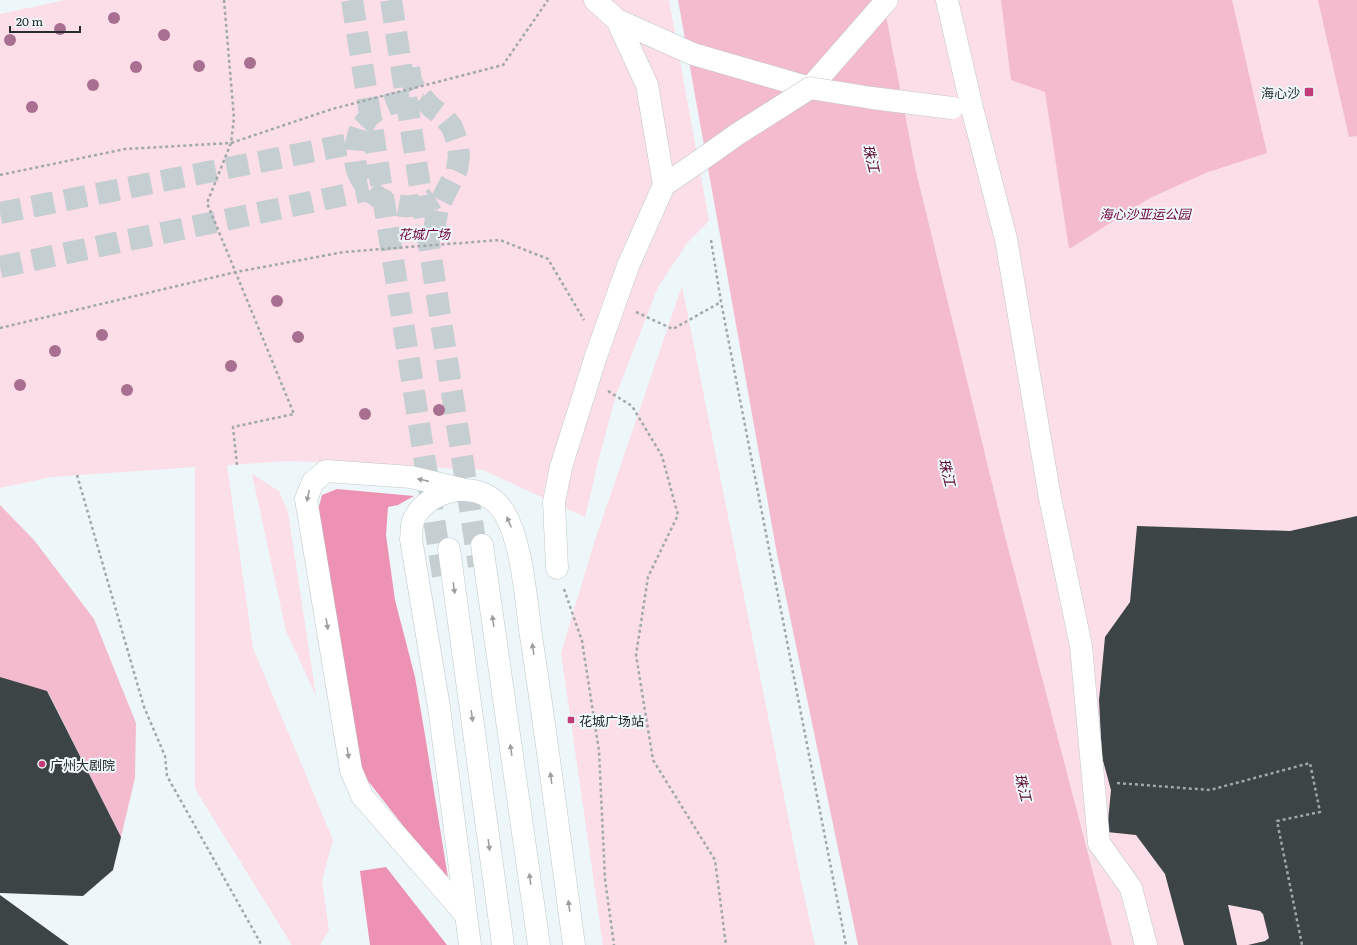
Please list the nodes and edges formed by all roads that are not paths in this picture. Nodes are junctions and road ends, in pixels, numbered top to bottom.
1 (595, 0) edge
2 (887, 0) edge
3 (947, 0) edge
4 (617, 20) junction
5 (810, 88) junction
6 (962, 108) junction
7 (664, 185) junction
8 (461, 489) junction
9 (482, 545) tunnel mouth
10 (448, 549) dead end
11 (557, 568) road end
12 (466, 915) junction
13 (470, 945) edge
14 (503, 945) edge
15 (539, 945) edge
16 (574, 945) edge
17 (1146, 945) edge

1 - 4 street
2 - 5 street
3 - 6 street
4 - 5 street
4 - 7 street
5 - 6 street, bridge
5 - 7 street, bridge
6 - 17 street
7 - 11 street
8 - 12 street
8 -> 12 street
16 -> 8 street
15 -> 9 street
10 -> 14 street
12 - 13 street

